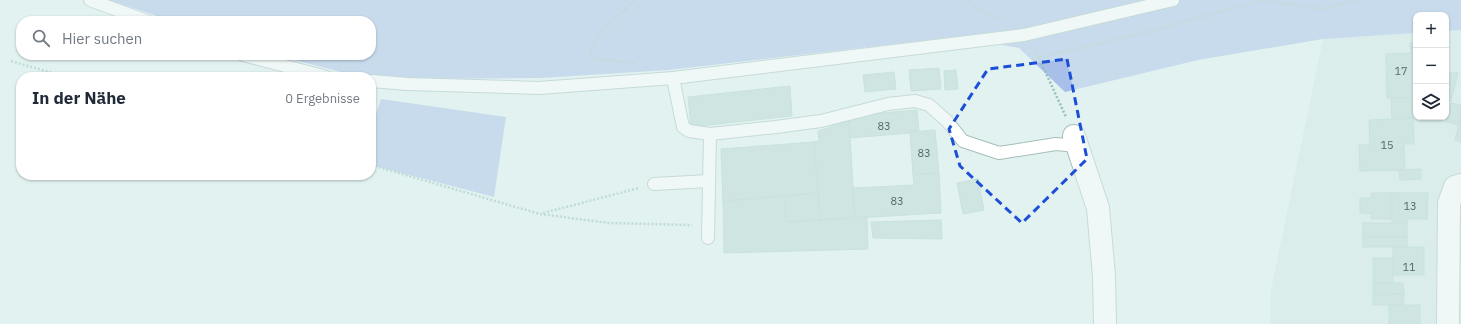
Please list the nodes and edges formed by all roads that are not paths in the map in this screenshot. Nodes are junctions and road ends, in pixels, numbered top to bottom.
1 (90, 0) edge
2 (1172, 0) edge
3 (133, 16) edge
4 (263, 60) edge
5 (308, 72) edge
6 (673, 78) junction
7 (376, 81) edge
8 (710, 134) junction
9 (1076, 141) joint
10 (709, 182) junction
11 (654, 184) road end
12 (1458, 186) edge
13 (708, 238) dead end
14 (1104, 324) edge
15 (1448, 324) edge

1 - 3 lane
2 - 6 lane
4 - 5 lane
6 - 7 lane
6 - 8 lane
8 - 9 lane
8 - 10 lane
9 - 14 street
10 - 11 lane
10 - 13 lane
12 - 15 street

